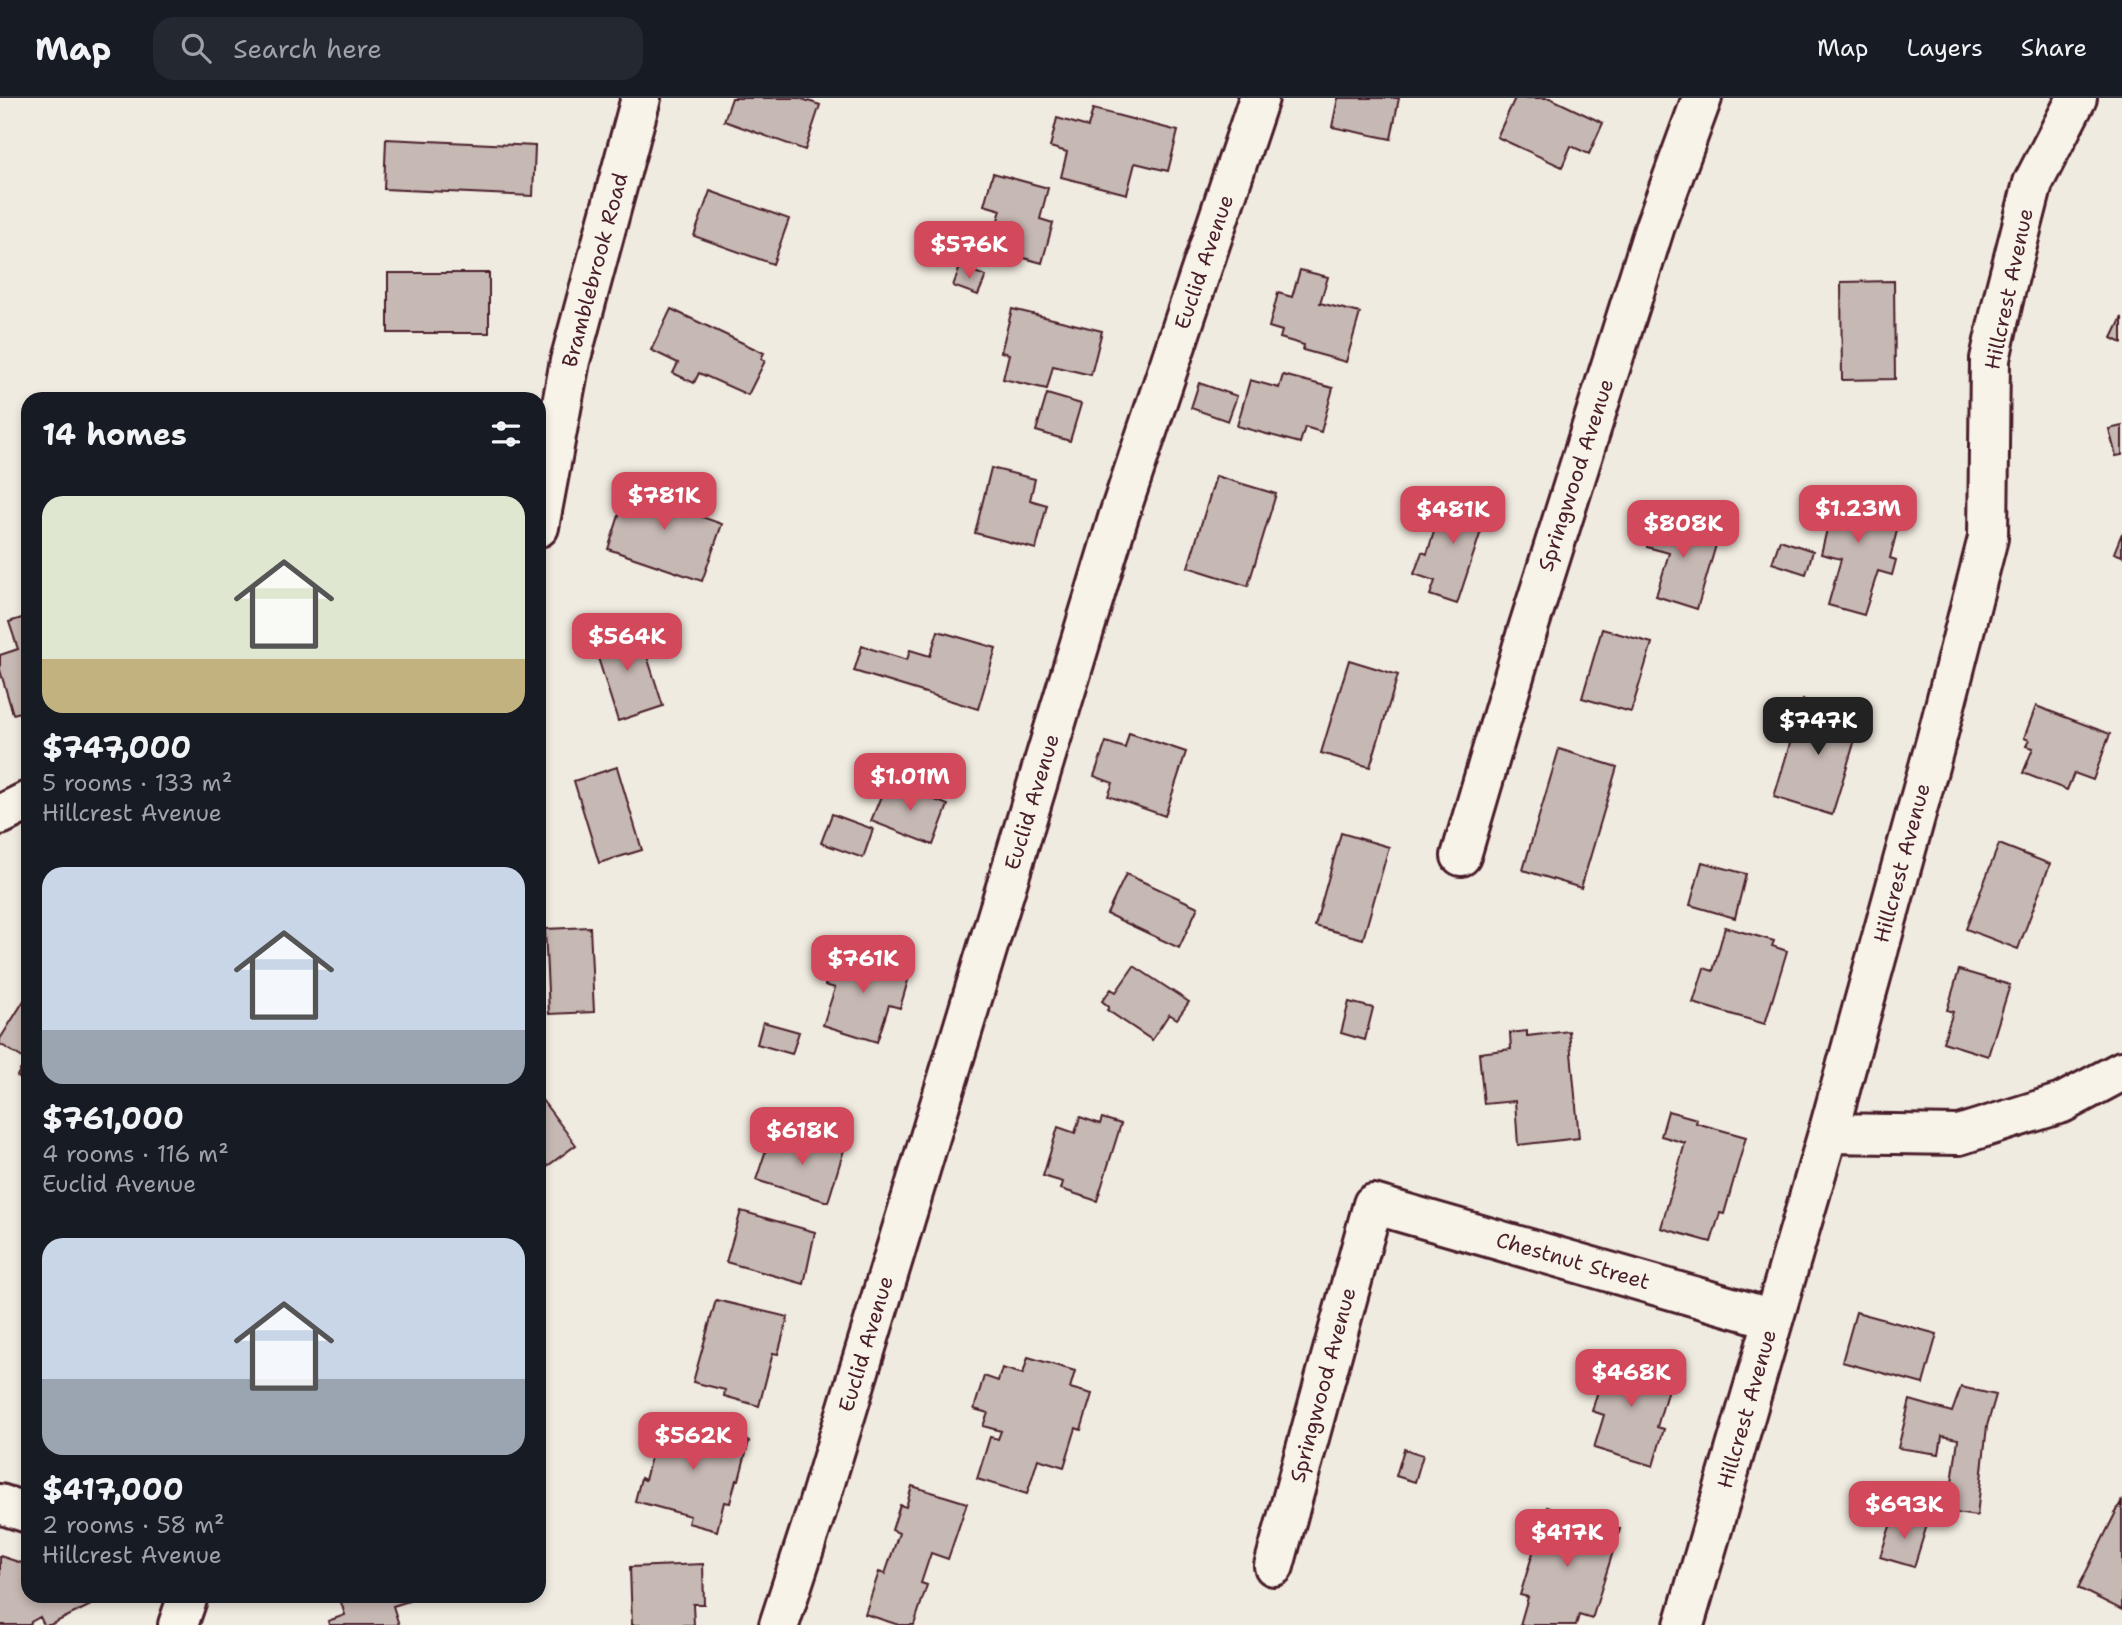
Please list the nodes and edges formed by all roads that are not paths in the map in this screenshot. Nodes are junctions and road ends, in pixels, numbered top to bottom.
1 (640, 98) edge
2 (1259, 98) edge
3 (1702, 98) edge
4 (2077, 98) edge
5 (546, 490) edge
6 (21, 804) edge
7 (0, 815) edge
8 (1461, 856) dead end
9 (2122, 1071) edge
10 (1828, 1133) junction
11 (1373, 1204) joint
12 (1773, 1319) junction
13 (0, 1504) edge
14 (21, 1511) edge
15 (1274, 1566) dead end
16 (186, 1603) edge
17 (178, 1625) edge
18 (779, 1625) edge
19 (1684, 1625) edge

1 - 5 street, Bramblebrook Road
2 - 18 street, Euclid Avenue
3 - 8 street, Springwood Avenue
4 - 10 street, Hillcrest Avenue
6 - 7 street
9 - 10 street
10 - 12 street, Hillcrest Avenue
11 - 12 street, Chestnut Street
11 - 15 street, Springwood Avenue
12 - 19 street, Hillcrest Avenue
13 - 14 street
16 - 17 street

